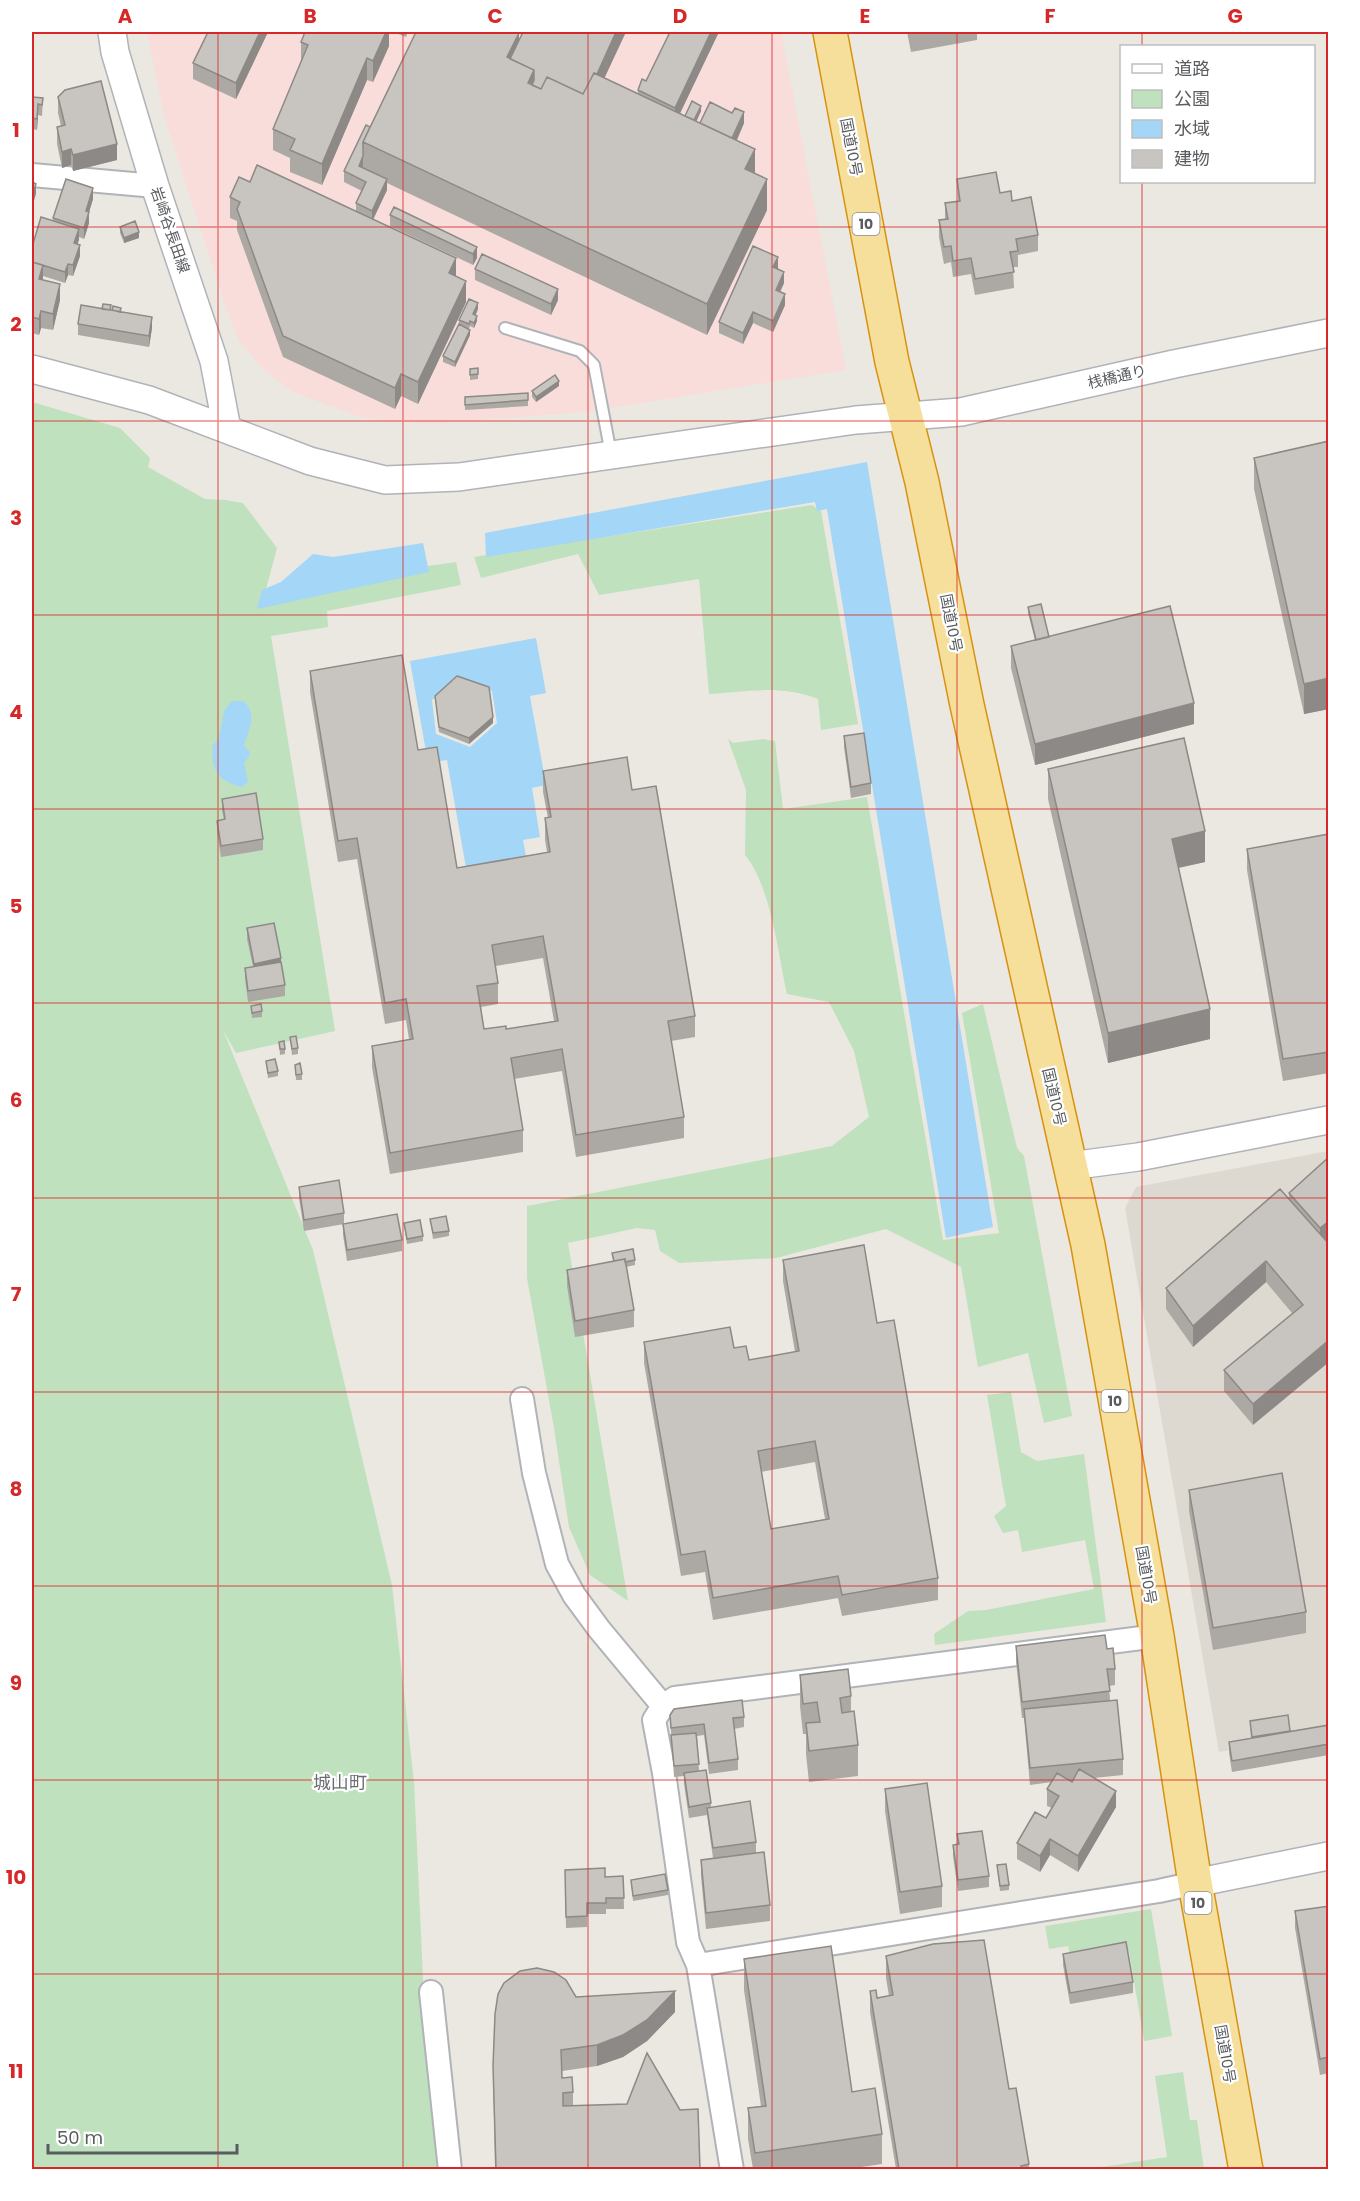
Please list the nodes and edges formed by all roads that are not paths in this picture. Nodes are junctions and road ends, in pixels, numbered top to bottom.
1 (112, 32) edge
2 (830, 32) edge
3 (32, 175) edge
4 (155, 186) junction
5 (505, 328) dead end
6 (1329, 333) edge
7 (32, 369) edge
8 (905, 416) junction
9 (228, 429) junction
10 (611, 455) junction
11 (1329, 1120) edge
12 (1070, 1166) junction
13 (522, 1399) dead end
14 (1156, 1636) junction
15 (663, 1706) junction
16 (1329, 1857) edge
17 (1195, 1883) junction
18 (698, 1965) junction
19 (431, 1992) dead end
20 (450, 2169) edge
21 (732, 2169) edge
22 (1246, 2169) edge

1 - 4 street, 岩崎谷長田線
2 - 8 highway, 国道10号 / 10
3 - 4 street
4 - 9 street, 岩崎谷長田線
5 - 10 lane
6 - 8 street, 桟橋通り
7 - 9 street, 桟橋通り
8 - 10 street, 桟橋通り
8 - 12 highway, 国道10号 / 10
9 - 10 street, 桟橋通り
11 - 12 street
12 - 14 highway, 国道10号 / 10
13 - 15 street
14 - 15 street
14 - 17 highway, 国道10号 / 10
15 - 18 street
16 - 17 street
17 - 18 street
17 - 22 highway, 国道10号 / 10
18 - 21 street
19 - 20 street

